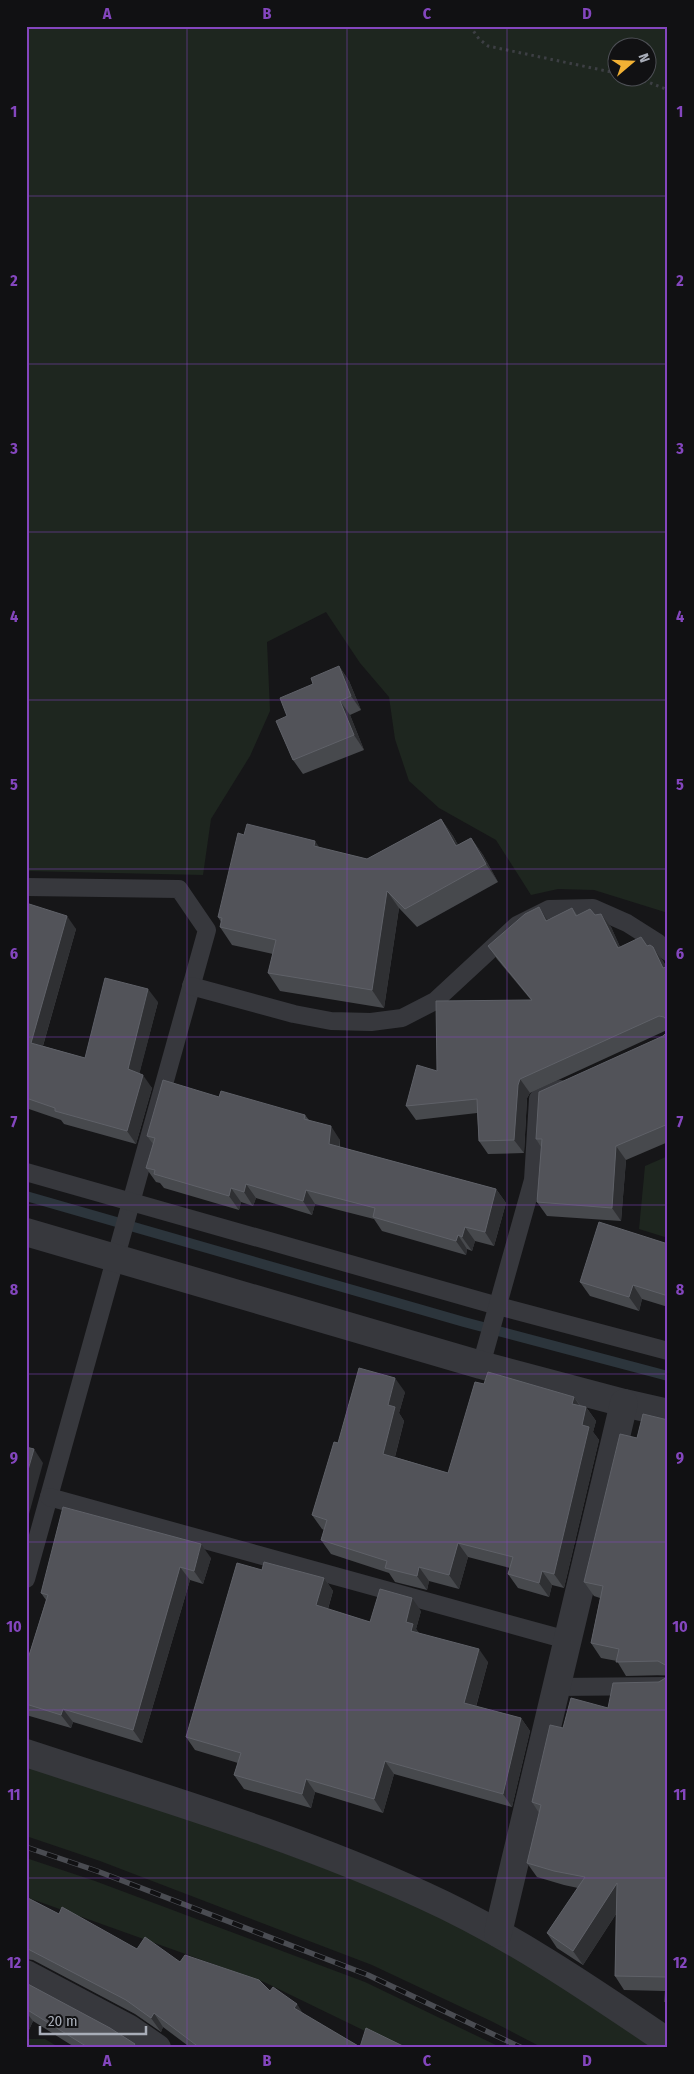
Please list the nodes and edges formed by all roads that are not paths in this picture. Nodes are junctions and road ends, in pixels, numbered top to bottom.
1 (26, 887) edge
2 (668, 952) edge
3 (191, 986) junction
4 (572, 1084) edge
5 (26, 1172) edge
6 (129, 1208) junction
7 (26, 1232) edge
8 (118, 1248) junction
9 (496, 1313) junction
10 (668, 1351) edge
11 (483, 1356) junction
12 (624, 1403) junction
13 (668, 1413) edge
14 (49, 1496) junction
15 (26, 1580) edge
16 (568, 1640) junction
17 (668, 1686) edge
18 (556, 1688) junction
19 (26, 1753) edge
20 (498, 1933) junction
21 (26, 1974) edge
22 (668, 2042) edge
23 (157, 2048) edge

1 - 3 lane
2 - 3 lane
3 - 6 lane
4 - 9 lane
5 - 6 lane
6 - 8 lane
6 - 9 lane
7 - 8 street
8 - 11 street
8 - 14 lane
9 - 10 lane
9 - 11 lane
11 - 12 street
12 - 13 street
12 - 16 street
14 - 15 lane
14 - 16 lane
16 - 18 street
17 - 18 lane
18 - 20 street
19 - 20 street
20 - 22 street
21 - 23 street

